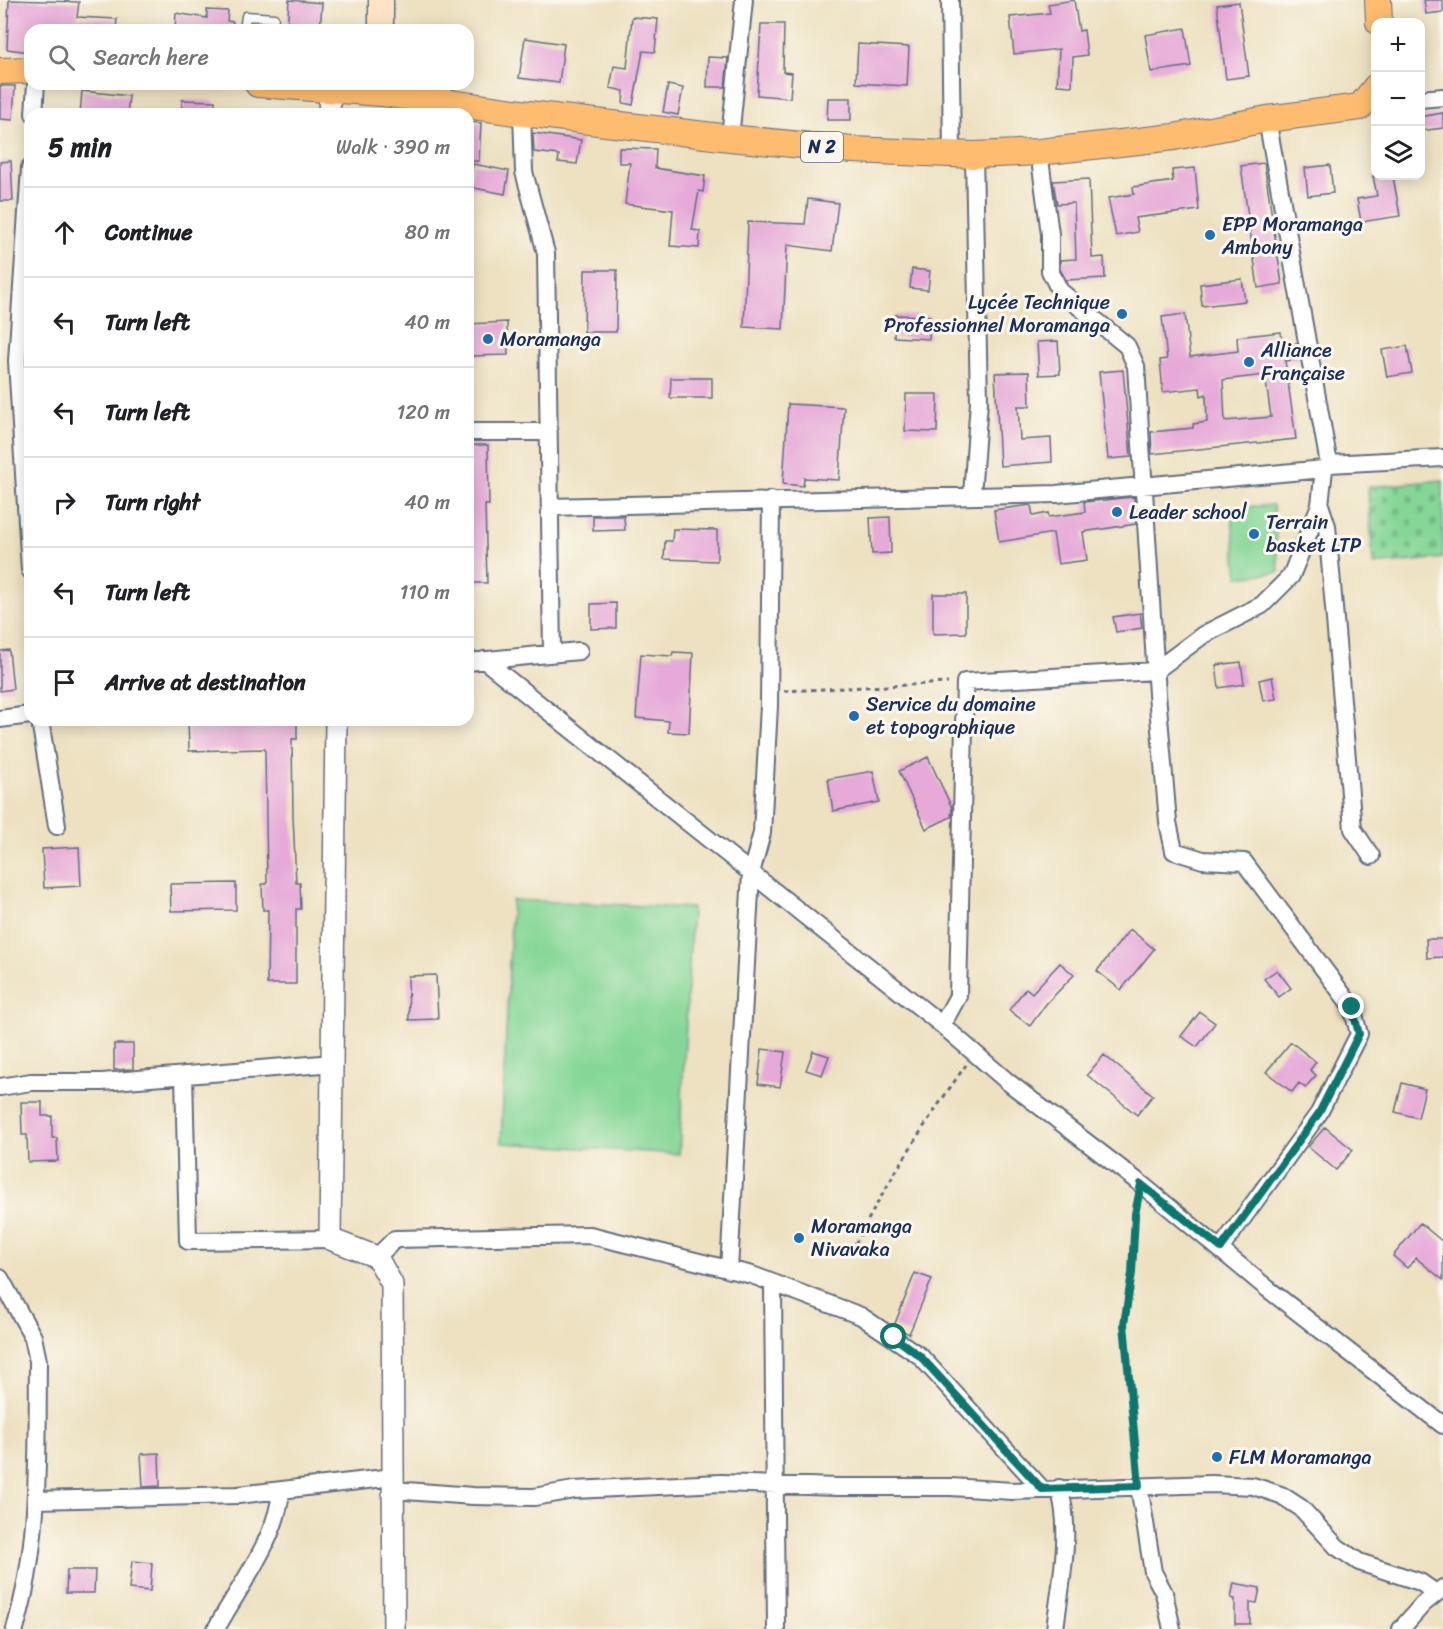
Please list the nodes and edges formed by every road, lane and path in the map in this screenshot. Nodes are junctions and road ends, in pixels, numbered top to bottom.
1 (381, 0) edge
2 (744, 0) edge
3 (950, 0) edge
4 (1378, 0) edge
5 (274, 18) dead end
6 (1379, 18) edge
7 (245, 24) edge
8 (381, 24) edge
9 (24, 70) edge
10 (0, 71) edge
11 (36, 90) edge
12 (282, 90) edge
13 (374, 90) edge
14 (392, 90) edge
15 (1371, 92) edge
16 (1443, 97) edge
17 (1425, 99) edge
18 (329, 102) edge
19 (34, 108) edge
20 (522, 113) junction
21 (1267, 119) junction
22 (730, 138) junction
23 (1039, 152) junction
24 (963, 155) junction
25 (24, 257) edge
26 (0, 356) edge
27 (17, 361) junction
28 (474, 432) edge
29 (548, 432) junction
30 (1443, 458) edge
31 (1327, 467) junction
32 (24, 474) edge
33 (1146, 486) junction
34 (972, 495) junction
35 (771, 500) junction
36 (1320, 505) junction
37 (550, 507) junction
38 (579, 651) dead end
39 (552, 654) junction
40 (476, 661) edge
41 (1155, 670) junction
42 (965, 682) junction
43 (768, 691) junction
44 (24, 716) edge
45 (0, 719) edge
46 (41, 726) edge
47 (336, 726) edge
48 (57, 826) dead end
49 (1371, 856) dead end
50 (751, 873) junction
51 (942, 1026) junction
52 (975, 1052) junction
53 (334, 1063) junction
54 (184, 1075) junction
55 (0, 1087) edge
56 (1141, 1184) junction
57 (330, 1239) junction
58 (1221, 1248) junction
59 (850, 1252) dead end
60 (377, 1257) junction
61 (729, 1270) junction
62 (0, 1278) edge
63 (773, 1284) junction
64 (1443, 1425) edge
65 (393, 1483) junction
66 (775, 1486) junction
67 (1139, 1486) junction
68 (1059, 1488) junction
69 (1042, 1489) junction
70 (281, 1490) junction
71 (36, 1500) junction
72 (1440, 1591) edge
73 (15, 1629) edge
74 (216, 1629) edge
75 (394, 1629) edge
76 (776, 1629) edge
77 (1055, 1629) edge
78 (1172, 1629) edge
79 (1401, 1629) edge

1 - 8 main road
2 - 22 street
3 - 24 street
4 - 6 main road
5 - 7 lane
9 - 10 main road
11 - 19 street
12 - 18 main road, N 2
13 - 18 main road, N 2
14 - 20 main road, N 2
15 - 21 main road, N 2
16 - 17 street
20 - 22 main road, N 2
20 - 29 street
21 - 23 main road, N 2
21 - 31 street
22 - 24 main road, N 2
23 - 24 main road, N 2
23 - 33 street
24 - 34 street
25 - 27 street
26 - 27 street
27 - 32 street
28 - 29 street
29 - 37 street
30 - 31 street
31 - 33 street
31 - 36 street
33 - 34 street
33 - 41 street
34 - 35 street
35 - 37 street
35 - 43 street
36 - 41 street
36 - 49 street
37 - 39 street
38 - 39 street
39 - 40 street
40 - 50 street
41 - 42 street
41 - 58 street
42 - 43 path
42 - 51 street
43 - 50 street
44 - 45 street
46 - 48 street
47 - 53 street
50 - 51 street
50 - 61 street
51 - 52 street
52 - 56 street
52 - 59 path
53 - 54 street
53 - 57 street
54 - 55 street
54 - 57 street
56 - 58 street
56 - 67 path
57 - 60 street
58 - 64 street
60 - 61 street
60 - 65 street
61 - 63 street
62 - 71 street
63 - 66 street
63 - 69 street
65 - 66 street
65 - 70 street
65 - 75 street
66 - 69 street
66 - 76 street
67 - 68 street
67 - 72 street
67 - 78 street
68 - 69 street
68 - 77 street
70 - 71 street
70 - 74 street
71 - 73 street
72 - 79 street

